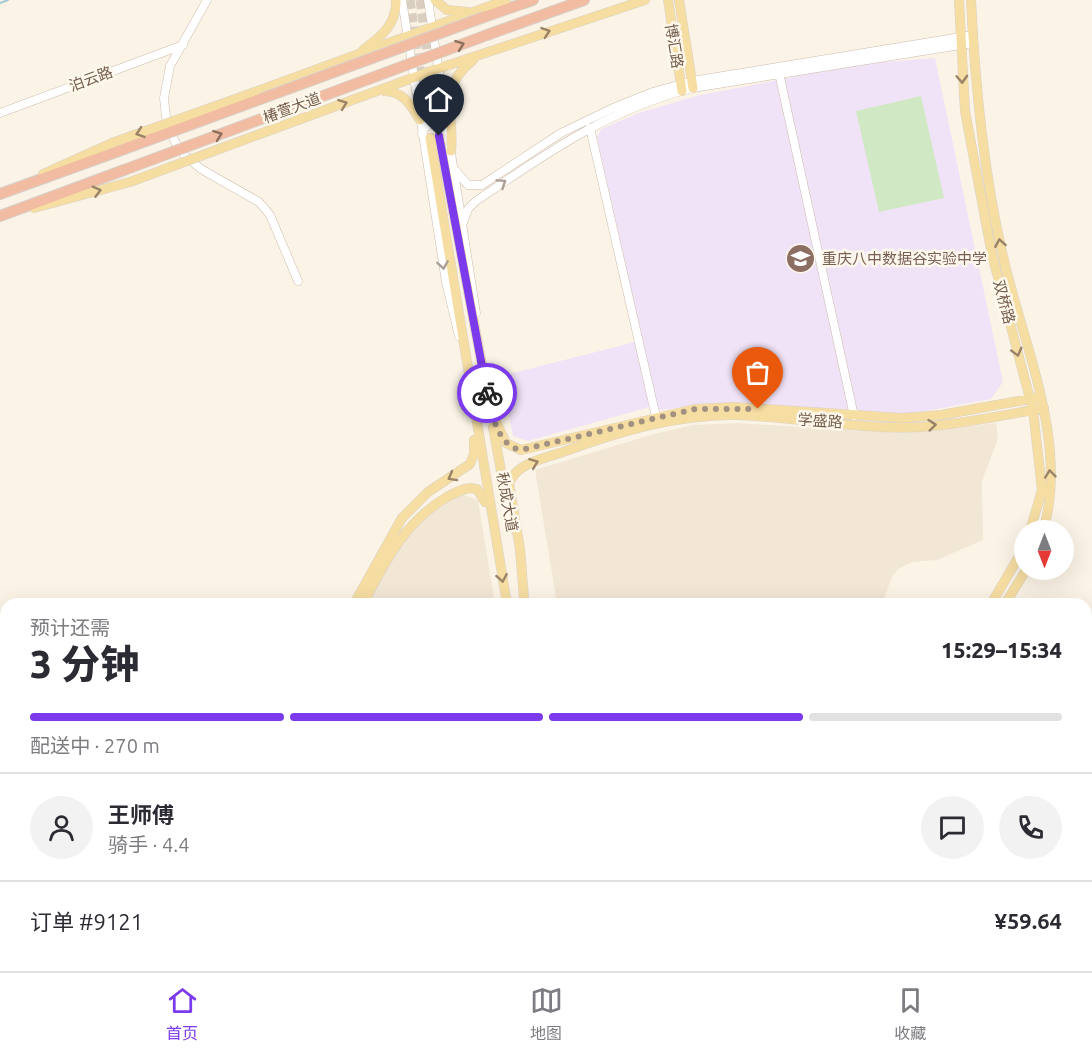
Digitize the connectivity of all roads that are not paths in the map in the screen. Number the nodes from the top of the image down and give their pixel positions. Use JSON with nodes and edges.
{"nodes":[{"id":1,"x":207,"y":0,"type":"edge"},
{"id":2,"x":396,"y":0,"type":"edge"},
{"id":3,"x":402,"y":0,"type":"edge"},
{"id":4,"x":428,"y":0,"type":"edge"},
{"id":5,"x":435,"y":0,"type":"edge"},
{"id":6,"x":506,"y":0,"type":"edge"},
{"id":7,"x":533,"y":0,"type":"edge"},
{"id":8,"x":584,"y":0,"type":"edge"},
{"id":9,"x":645,"y":0,"type":"edge"},
{"id":10,"x":668,"y":0,"type":"edge"},
{"id":11,"x":679,"y":0,"type":"edge"},
{"id":12,"x":959,"y":0,"type":"edge"},
{"id":13,"x":971,"y":0,"type":"edge"},
{"id":14,"x":482,"y":13,"type":"junction"},
{"id":15,"x":431,"y":29,"type":"junction"},
{"id":16,"x":407,"y":38,"type":"junction"},
{"id":17,"x":973,"y":39,"type":"junction"},
{"id":18,"x":961,"y":41,"type":"junction"},
{"id":19,"x":183,"y":45,"type":"junction"},
{"id":20,"x":480,"y":55,"type":"junction"},
{"id":21,"x":354,"y":56,"type":"junction"},
{"id":22,"x":437,"y":69,"type":"junction"},
{"id":23,"x":779,"y":74,"type":"junction"},
{"id":24,"x":413,"y":78,"type":"junction"},
{"id":25,"x":692,"y":85,"type":"junction"},
{"id":26,"x":681,"y":88,"type":"junction"},
{"id":27,"x":379,"y":91,"type":"junction"},
{"id":28,"x":0,"y":113,"type":"edge"},
{"id":29,"x":420,"y":120,"type":"junction"},
{"id":30,"x":590,"y":128,"type":"junction"},
{"id":31,"x":435,"y":137,"type":"junction"},
{"id":32,"x":114,"y":148,"type":"junction"},
{"id":33,"x":451,"y":151,"type":"junction"},
{"id":34,"x":454,"y":169,"type":"junction"},
{"id":35,"x":0,"y":194,"type":"edge"},
{"id":36,"x":0,"y":216,"type":"edge"},
{"id":37,"x":463,"y":223,"type":"junction"},
{"id":38,"x":298,"y":281,"type":"dead end"},
{"id":39,"x":480,"y":356,"type":"junction"},
{"id":40,"x":1041,"y":397,"type":"junction"},
{"id":41,"x":1030,"y":399,"type":"junction"},
{"id":42,"x":473,"y":408,"type":"junction"},
{"id":43,"x":1044,"y":408,"type":"junction"},
{"id":44,"x":490,"y":409,"type":"junction"},
{"id":45,"x":1033,"y":410,"type":"junction"},
{"id":46,"x":854,"y":416,"type":"junction"},
{"id":47,"x":656,"y":417,"type":"junction"},
{"id":48,"x":491,"y":513,"type":"junction"},
{"id":49,"x":1033,"y":520,"type":"edge"},
{"id":50,"x":1045,"y":520,"type":"edge"},
{"id":51,"x":518,"y":549,"type":"junction"},
{"id":52,"x":1014,"y":567,"type":"edge"},
{"id":53,"x":1020,"y":580,"type":"edge"},
{"id":54,"x":357,"y":598,"type":"edge"},
{"id":55,"x":366,"y":598,"type":"edge"},
{"id":56,"x":506,"y":598,"type":"edge"},
{"id":57,"x":525,"y":598,"type":"edge"},
{"id":58,"x":995,"y":598,"type":"edge"},
{"id":59,"x":1009,"y":598,"type":"edge"}],
"edges":[{"from":1,"to":19,"type":"street"},
{"from":2,"to":21,"type":"main road"},
{"from":3,"to":16,"type":"street"},
{"from":4,"to":15,"type":"street"},
{"from":5,"to":14,"type":"main road"},
{"from":6,"to":14,"type":"main road"},
{"from":7,"to":14,"type":"highway","name":"椿萱大道"},
{"from":36,"to":8,"type":"highway","name":"椿萱大道","one_way":true,"bridge":true},
{"from":20,"to":9,"type":"main road","one_way":true},
{"from":10,"to":26,"type":"main road","name":"博汇路"},
{"from":11,"to":25,"type":"main road","name":"博汇路"},
{"from":12,"to":18,"type":"main road","name":"双桥路"},
{"from":13,"to":17,"type":"main road","name":"双桥路"},
{"from":14,"to":15,"type":"main road"},
{"from":14,"to":32,"type":"highway","name":"椿萱大道","bridge":true},
{"from":15,"to":16,"type":"main road"},
{"from":15,"to":22,"type":"street"},
{"from":16,"to":21,"type":"main road"},
{"from":16,"to":24,"type":"street"},
{"from":17,"to":18,"type":"street"},
{"from":40,"to":17,"type":"main road","name":"双桥路","one_way":true},
{"from":18,"to":23,"type":"street"},
{"from":18,"to":25,"type":"street"},
{"from":18,"to":41,"type":"main road","name":"双桥路","one_way":true},
{"from":19,"to":28,"type":"street","name":"泊云路"},
{"from":19,"to":38,"type":"street"},
{"from":20,"to":22,"type":"main road"},
{"from":20,"to":33,"type":"main road"},
{"from":21,"to":32,"type":"main road","one_way":true,"bridge":true},
{"from":22,"to":24,"type":"main road"},
{"from":22,"to":31,"type":"street"},
{"from":23,"to":25,"type":"street"},
{"from":23,"to":46,"type":"street"},
{"from":24,"to":27,"type":"main road"},
{"from":24,"to":29,"type":"street"},
{"from":25,"to":26,"type":"street"},
{"from":26,"to":30,"type":"street"},
{"from":26,"to":34,"type":"street"},
{"from":27,"to":29,"type":"main road"},
{"from":36,"to":27,"type":"main road","one_way":true,"bridge":true},
{"from":29,"to":31,"type":"street"},
{"from":37,"to":30,"type":"street","one_way":true},
{"from":30,"to":47,"type":"street"},
{"from":31,"to":33,"type":"street"},
{"from":31,"to":39,"type":"main road","name":"秋成大道"},
{"from":31,"to":42,"type":"main road","name":"秋成大道","one_way":true},
{"from":32,"to":35,"type":"highway","name":"椿萱大道"},
{"from":33,"to":34,"type":"street"},
{"from":34,"to":37,"type":"street"},
{"from":37,"to":39,"type":"street"},
{"from":39,"to":44,"type":"main road","name":"秋成大道"},
{"from":40,"to":41,"type":"main road","name":"学盛路"},
{"from":40,"to":43,"type":"main road","name":"双桥路"},
{"from":41,"to":45,"type":"main road","name":"双桥路"},
{"from":41,"to":46,"type":"main road","name":"学盛路"},
{"from":42,"to":48,"type":"main road","name":"秋成大道"},
{"from":42,"to":54,"type":"main road","one_way":true},
{"from":43,"to":45,"type":"main road","name":"学盛路"},
{"from":50,"to":43,"type":"main road","name":"双桥路","one_way":true},
{"from":44,"to":47,"type":"main road","name":"学盛路"},
{"from":44,"to":51,"type":"main road","name":"秋成大道"},
{"from":45,"to":49,"type":"main road","name":"双桥路"},
{"from":51,"to":45,"type":"main road","name":"学盛路","one_way":true},
{"from":46,"to":47,"type":"main road","name":"学盛路"},
{"from":48,"to":55,"type":"main road"},
{"from":48,"to":56,"type":"main road","name":"秋成大道","one_way":true},
{"from":51,"to":57,"type":"main road"},
{"from":52,"to":58,"type":"main road"},
{"from":53,"to":59,"type":"main road"}]}
